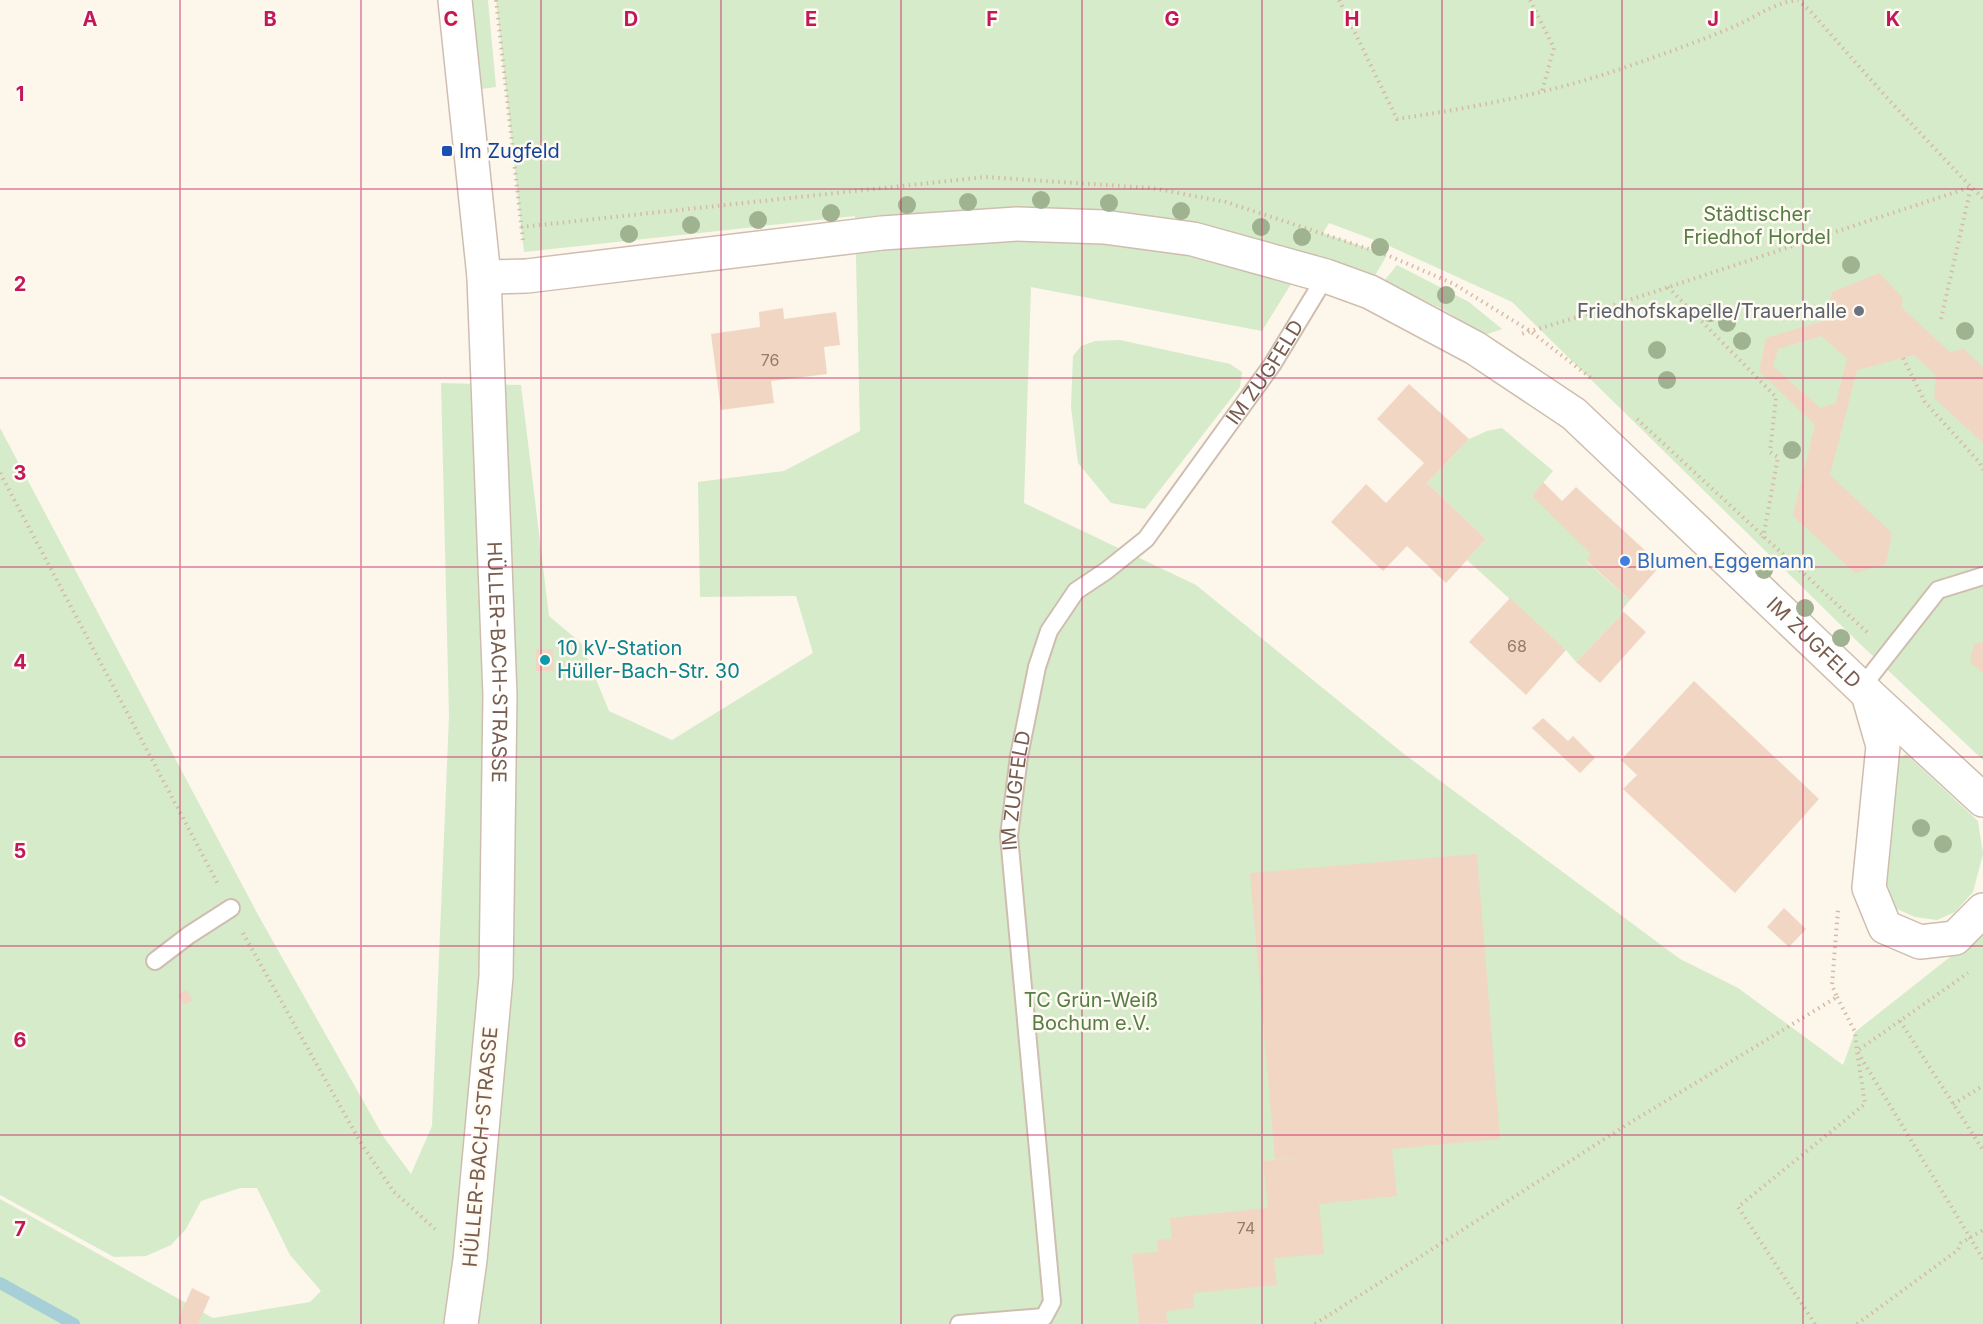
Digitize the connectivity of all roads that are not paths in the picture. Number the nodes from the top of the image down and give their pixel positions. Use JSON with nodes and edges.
{"nodes":[{"id":1,"x":456,"y":0,"type":"edge"},
{"id":2,"x":1326,"y":276,"type":"junction"},
{"id":3,"x":484,"y":277,"type":"junction"},
{"id":4,"x":1983,"y":576,"type":"edge"},
{"id":5,"x":1864,"y":691,"type":"junction"},
{"id":6,"x":1983,"y":800,"type":"edge"},
{"id":7,"x":231,"y":909,"type":"road end"},
{"id":8,"x":1983,"y":910,"type":"edge"},
{"id":9,"x":155,"y":961,"type":"dead end"},
{"id":10,"x":461,"y":1324,"type":"edge"},
{"id":11,"x":959,"y":1324,"type":"edge"}],
"edges":[{"from":1,"to":3,"type":"street","name":"HÜLLER-BACH-STRASSE"},
{"from":2,"to":3,"type":"street","name":"IM ZUGFELD"},
{"from":2,"to":5,"type":"street","name":"IM ZUGFELD"},
{"from":2,"to":11,"type":"lane","name":"IM ZUGFELD"},
{"from":3,"to":10,"type":"street","name":"HÜLLER-BACH-STRASSE"},
{"from":4,"to":5,"type":"lane"},
{"from":5,"to":6,"type":"street","name":"IM ZUGFELD"},
{"from":5,"to":8,"type":"street","name":"IM ZUGFELD"},
{"from":7,"to":9,"type":"lane"}]}
